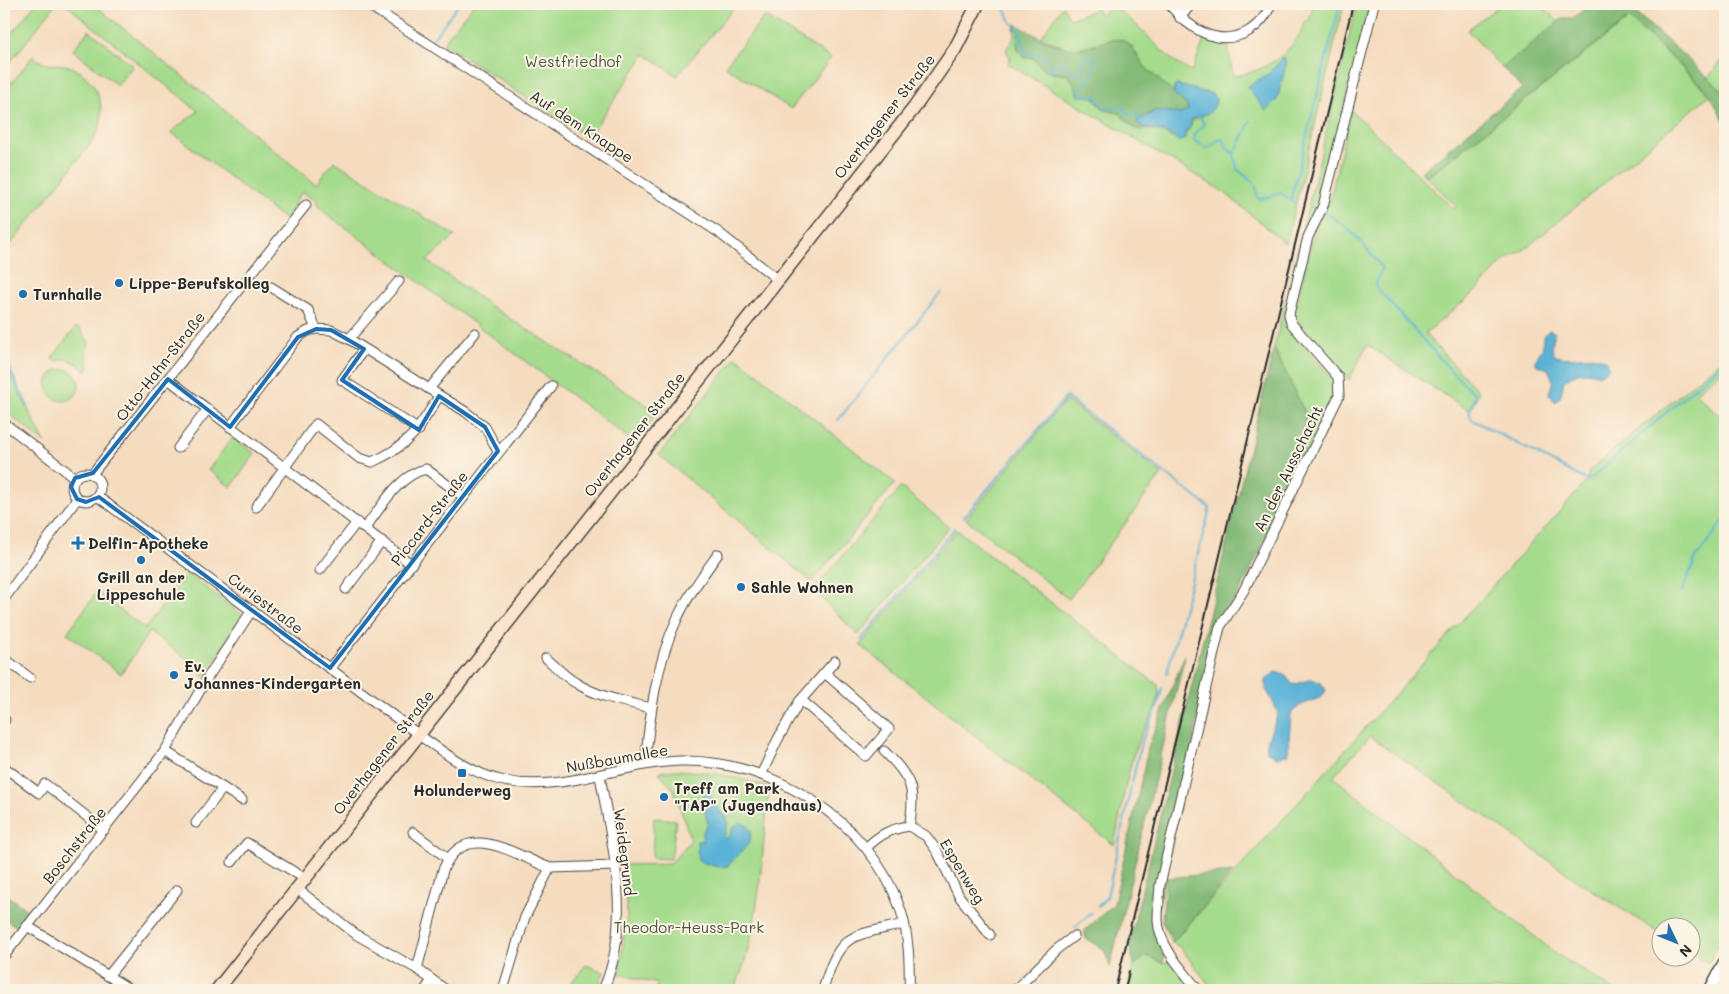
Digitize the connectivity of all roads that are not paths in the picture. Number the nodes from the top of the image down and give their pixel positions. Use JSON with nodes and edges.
{"nodes":[{"id":1,"x":367,"y":4,"type":"edge"},
{"id":2,"x":978,"y":4,"type":"edge"},
{"id":3,"x":1169,"y":4,"type":"edge"},
{"id":4,"x":1191,"y":4,"type":"edge"},
{"id":5,"x":1271,"y":4,"type":"edge"},
{"id":6,"x":1374,"y":4,"type":"edge"},
{"id":7,"x":1180,"y":18,"type":"junction"},
{"id":8,"x":306,"y":205,"type":"dead end"},
{"id":9,"x":777,"y":279,"type":"junction"},
{"id":10,"x":399,"y":281,"type":"dead end"},
{"id":11,"x":272,"y":287,"type":"dead end"},
{"id":12,"x":316,"y":329,"type":"junction"},
{"id":13,"x":475,"y":333,"type":"dead end"},
{"id":14,"x":349,"y":338,"type":"junction"},
{"id":15,"x":364,"y":348,"type":"junction"},
{"id":16,"x":168,"y":379,"type":"junction"},
{"id":17,"x":551,"y":386,"type":"dead end"},
{"id":18,"x":429,"y":390,"type":"junction"},
{"id":19,"x":439,"y":396,"type":"junction"},
{"id":20,"x":207,"y":410,"type":"junction"},
{"id":21,"x":4,"y":423,"type":"edge"},
{"id":22,"x":230,"y":427,"type":"junction"},
{"id":23,"x":419,"y":430,"type":"junction"},
{"id":24,"x":178,"y":448,"type":"dead end"},
{"id":25,"x":498,"y":451,"type":"junction"},
{"id":26,"x":285,"y":469,"type":"junction"},
{"id":27,"x":92,"y":474,"type":"junction"},
{"id":28,"x":75,"y":478,"type":"junction"},
{"id":29,"x":97,"y":496,"type":"junction"},
{"id":30,"x":464,"y":497,"type":"junction"},
{"id":31,"x":77,"y":499,"type":"junction"},
{"id":32,"x":256,"y":507,"type":"dead end"},
{"id":33,"x":357,"y":522,"type":"junction"},
{"id":34,"x":365,"y":528,"type":"junction"},
{"id":35,"x":382,"y":541,"type":"junction"},
{"id":36,"x":718,"y":554,"type":"dead end"},
{"id":37,"x":411,"y":564,"type":"junction"},
{"id":38,"x":320,"y":570,"type":"dead end"},
{"id":39,"x":346,"y":589,"type":"dead end"},
{"id":40,"x":4,"y":599,"type":"edge"},
{"id":41,"x":252,"y":610,"type":"junction"},
{"id":42,"x":4,"y":658,"type":"edge"},
{"id":43,"x":546,"y":658,"type":"dead end"},
{"id":44,"x":835,"y":661,"type":"dead end"},
{"id":45,"x":330,"y":668,"type":"junction"},
{"id":46,"x":825,"y":673,"type":"junction"},
{"id":47,"x":30,"y":678,"type":"dead end"},
{"id":48,"x":801,"y":700,"type":"junction"},
{"id":49,"x":651,"y":708,"type":"junction"},
{"id":50,"x":418,"y":734,"type":"junction"},
{"id":51,"x":165,"y":751,"type":"junction"},
{"id":52,"x":884,"y":752,"type":"dead end"},
{"id":53,"x":645,"y":764,"type":"junction"},
{"id":54,"x":4,"y":766,"type":"edge"},
{"id":55,"x":761,"y":775,"type":"junction"},
{"id":56,"x":600,"y":776,"type":"junction"},
{"id":57,"x":222,"y":788,"type":"junction"},
{"id":58,"x":242,"y":800,"type":"dead end"},
{"id":59,"x":196,"y":823,"type":"dead end"},
{"id":60,"x":909,"y":826,"type":"junction"},
{"id":61,"x":104,"y":830,"type":"junction"},
{"id":62,"x":413,"y":832,"type":"dead end"},
{"id":63,"x":866,"y":848,"type":"junction"},
{"id":64,"x":447,"y":858,"type":"junction"},
{"id":65,"x":232,"y":862,"type":"dead end"},
{"id":66,"x":616,"y":866,"type":"junction"},
{"id":67,"x":550,"y":868,"type":"junction"},
{"id":68,"x":300,"y":883,"type":"junction"},
{"id":69,"x":177,"y":890,"type":"dead end"},
{"id":70,"x":904,"y":924,"type":"junction"},
{"id":71,"x":27,"y":926,"type":"junction"},
{"id":72,"x":990,"y":935,"type":"dead end"},
{"id":73,"x":1074,"y":936,"type":"dead end"},
{"id":74,"x":4,"y":956,"type":"edge"},
{"id":75,"x":1725,"y":962,"type":"edge"},
{"id":76,"x":417,"y":969,"type":"junction"},
{"id":77,"x":108,"y":976,"type":"junction"},
{"id":78,"x":432,"y":980,"type":"junction"},
{"id":79,"x":131,"y":990,"type":"edge"},
{"id":80,"x":217,"y":990,"type":"edge"},
{"id":81,"x":425,"y":990,"type":"edge"},
{"id":82,"x":446,"y":990,"type":"edge"},
{"id":83,"x":503,"y":990,"type":"edge"},
{"id":84,"x":603,"y":990,"type":"edge"},
{"id":85,"x":823,"y":990,"type":"edge"},
{"id":86,"x":909,"y":990,"type":"edge"},
{"id":87,"x":1015,"y":990,"type":"edge"},
{"id":88,"x":1198,"y":990,"type":"edge"},
{"id":89,"x":1710,"y":990,"type":"edge"}],
"edges":[{"from":1,"to":9,"type":"street","name":"Auf dem Knappe"},
{"from":2,"to":9,"type":"main road","name":"Overhagener Straße"},
{"from":3,"to":7,"type":"street"},
{"from":4,"to":7,"type":"street"},
{"from":5,"to":7,"type":"street"},
{"from":6,"to":88,"type":"street","name":"An der Ausschacht"},
{"from":8,"to":16,"type":"street","name":"Otto-Hahn-Straße"},
{"from":9,"to":50,"type":"main road","name":"Overhagener Straße"},
{"from":10,"to":14,"type":"street"},
{"from":11,"to":12,"type":"street"},
{"from":12,"to":14,"type":"street"},
{"from":12,"to":22,"type":"street"},
{"from":13,"to":18,"type":"street"},
{"from":14,"to":15,"type":"street"},
{"from":15,"to":18,"type":"street"},
{"from":15,"to":23,"type":"street"},
{"from":16,"to":20,"type":"street"},
{"from":16,"to":27,"type":"street","name":"Otto-Hahn-Straße"},
{"from":17,"to":25,"type":"street","name":"Piccard-Straße"},
{"from":18,"to":19,"type":"street"},
{"from":19,"to":23,"type":"street"},
{"from":19,"to":25,"type":"street"},
{"from":20,"to":22,"type":"street"},
{"from":20,"to":24,"type":"street"},
{"from":21,"to":28,"type":"street"},
{"from":22,"to":26,"type":"street"},
{"from":23,"to":26,"type":"street"},
{"from":25,"to":30,"type":"street","name":"Piccard-Straße"},
{"from":26,"to":32,"type":"street"},
{"from":26,"to":33,"type":"street"},
{"from":27,"to":28,"type":"street"},
{"from":27,"to":29,"type":"street"},
{"from":28,"to":31,"type":"street"},
{"from":29,"to":31,"type":"street"},
{"from":29,"to":41,"type":"street","name":"Curiestraße"},
{"from":30,"to":34,"type":"street"},
{"from":30,"to":37,"type":"street","name":"Piccard-Straße"},
{"from":31,"to":40,"type":"street"},
{"from":33,"to":34,"type":"street"},
{"from":33,"to":38,"type":"street"},
{"from":34,"to":35,"type":"street"},
{"from":35,"to":37,"type":"street"},
{"from":35,"to":39,"type":"street"},
{"from":36,"to":49,"type":"street"},
{"from":37,"to":45,"type":"street","name":"Piccard-Straße"},
{"from":41,"to":45,"type":"street","name":"Curiestraße"},
{"from":41,"to":51,"type":"street","name":"Boschstraße"},
{"from":42,"to":47,"type":"street"},
{"from":43,"to":49,"type":"street"},
{"from":44,"to":46,"type":"street"},
{"from":45,"to":50,"type":"street","name":"Curiestraße"},
{"from":46,"to":48,"type":"street"},
{"from":46,"to":48,"type":"street"},
{"from":48,"to":55,"type":"street"},
{"from":49,"to":53,"type":"street"},
{"from":50,"to":56,"type":"street","name":"Nußbaumallee"},
{"from":50,"to":68,"type":"main road","name":"Overhagener Straße"},
{"from":51,"to":57,"type":"street"},
{"from":51,"to":61,"type":"street","name":"Boschstraße"},
{"from":52,"to":60,"type":"street"},
{"from":53,"to":55,"type":"street","name":"Nußbaumallee"},
{"from":53,"to":56,"type":"street","name":"Nußbaumallee"},
{"from":54,"to":61,"type":"street"},
{"from":55,"to":63,"type":"street","name":"Nußbaumallee"},
{"from":56,"to":66,"type":"street","name":"Weidegrund"},
{"from":57,"to":58,"type":"street"},
{"from":57,"to":59,"type":"street"},
{"from":60,"to":63,"type":"street"},
{"from":60,"to":72,"type":"street","name":"Espenweg"},
{"from":61,"to":71,"type":"street","name":"Boschstraße"},
{"from":62,"to":64,"type":"street"},
{"from":63,"to":70,"type":"street","name":"Nußbaumallee"},
{"from":64,"to":67,"type":"street"},
{"from":64,"to":76,"type":"street"},
{"from":65,"to":68,"type":"street"},
{"from":66,"to":67,"type":"street"},
{"from":66,"to":84,"type":"street","name":"Weidegrund"},
{"from":67,"to":83,"type":"street"},
{"from":68,"to":76,"type":"street"},
{"from":68,"to":80,"type":"main road","name":"Overhagener Straße"},
{"from":69,"to":77,"type":"street"},
{"from":70,"to":85,"type":"street"},
{"from":70,"to":86,"type":"street","name":"Nußbaumallee"},
{"from":71,"to":74,"type":"street","name":"Boschstraße"},
{"from":71,"to":77,"type":"street"},
{"from":73,"to":87,"type":"street"},
{"from":75,"to":89,"type":"street"},
{"from":76,"to":78,"type":"street"},
{"from":77,"to":79,"type":"street"},
{"from":78,"to":81,"type":"street"},
{"from":78,"to":82,"type":"street"}]}
